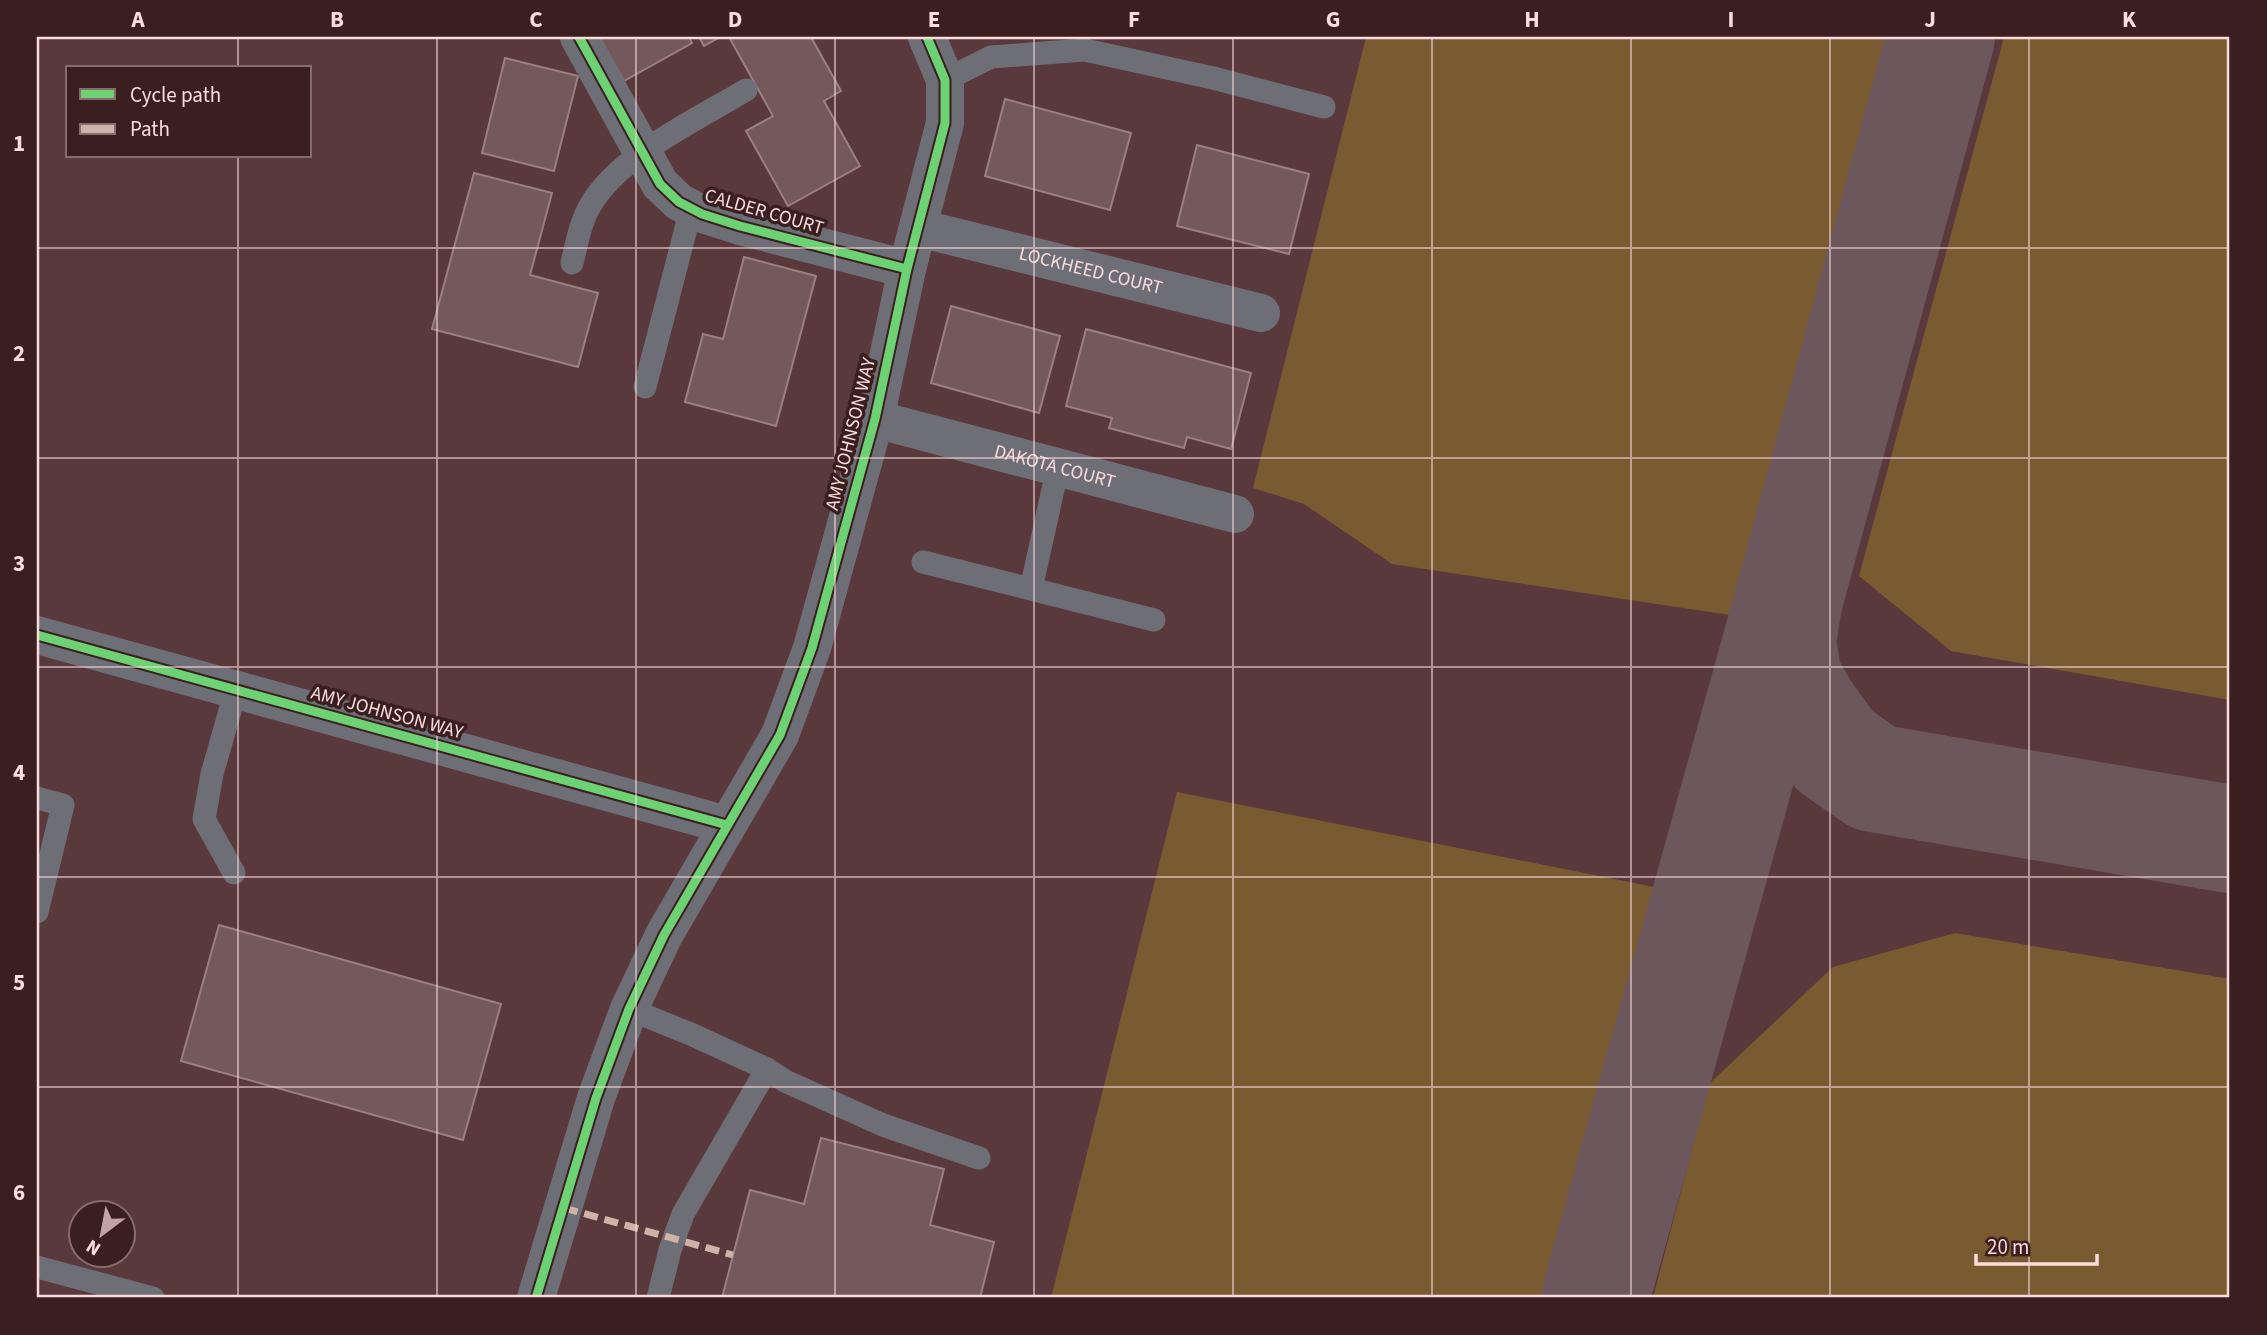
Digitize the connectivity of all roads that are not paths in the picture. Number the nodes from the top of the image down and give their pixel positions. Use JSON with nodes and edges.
{"nodes":[{"id":1,"x":579,"y":37,"type":"edge"},
{"id":2,"x":927,"y":37,"type":"edge"},
{"id":3,"x":945,"y":80,"type":"junction"},
{"id":4,"x":746,"y":90,"type":"dead end"},
{"id":5,"x":1324,"y":107,"type":"dead end"},
{"id":6,"x":642,"y":152,"type":"junction"},
{"id":7,"x":691,"y":209,"type":"junction"},
{"id":8,"x":919,"y":228,"type":"junction"},
{"id":9,"x":572,"y":263,"type":"dead end"},
{"id":10,"x":907,"y":269,"type":"junction"},
{"id":11,"x":1261,"y":313,"type":"dead end"},
{"id":12,"x":645,"y":387,"type":"dead end"},
{"id":13,"x":875,"y":419,"type":"junction"},
{"id":14,"x":1058,"y":467,"type":"junction"},
{"id":15,"x":1235,"y":514,"type":"dead end"},
{"id":16,"x":922,"y":562,"type":"dead end"},
{"id":17,"x":1031,"y":589,"type":"junction"},
{"id":18,"x":1154,"y":620,"type":"dead end"},
{"id":19,"x":37,"y":635,"type":"edge"},
{"id":20,"x":236,"y":690,"type":"junction"},
{"id":21,"x":37,"y":798,"type":"edge"},
{"id":22,"x":727,"y":825,"type":"junction"},
{"id":23,"x":234,"y":873,"type":"dead end"},
{"id":24,"x":37,"y":912,"type":"edge"},
{"id":25,"x":629,"y":1009,"type":"junction"},
{"id":26,"x":767,"y":1069,"type":"junction"},
{"id":27,"x":979,"y":1158,"type":"dead end"},
{"id":28,"x":37,"y":1267,"type":"edge"},
{"id":29,"x":153,"y":1298,"type":"edge"},
{"id":30,"x":536,"y":1298,"type":"edge"},
{"id":31,"x":658,"y":1298,"type":"edge"}],
"edges":[{"from":1,"to":6,"type":"street","name":"CALDER COURT"},
{"from":2,"to":3,"type":"street","name":"AMY JOHNSON WAY"},
{"from":3,"to":5,"type":"lane"},
{"from":3,"to":8,"type":"street","name":"AMY JOHNSON WAY"},
{"from":4,"to":6,"type":"lane"},
{"from":6,"to":7,"type":"street","name":"CALDER COURT"},
{"from":6,"to":9,"type":"lane"},
{"from":7,"to":10,"type":"street","name":"CALDER COURT"},
{"from":7,"to":12,"type":"lane"},
{"from":8,"to":10,"type":"street","name":"AMY JOHNSON WAY"},
{"from":8,"to":11,"type":"street","name":"LOCKHEED COURT"},
{"from":10,"to":13,"type":"street","name":"AMY JOHNSON WAY"},
{"from":13,"to":14,"type":"street","name":"DAKOTA COURT"},
{"from":13,"to":22,"type":"street","name":"AMY JOHNSON WAY"},
{"from":14,"to":15,"type":"street","name":"DAKOTA COURT"},
{"from":14,"to":17,"type":"lane"},
{"from":16,"to":17,"type":"lane"},
{"from":17,"to":18,"type":"lane"},
{"from":19,"to":20,"type":"street","name":"AMY JOHNSON WAY"},
{"from":20,"to":22,"type":"street","name":"AMY JOHNSON WAY"},
{"from":20,"to":23,"type":"lane"},
{"from":21,"to":24,"type":"lane"},
{"from":22,"to":25,"type":"street","name":"AMY JOHNSON WAY"},
{"from":25,"to":26,"type":"lane"},
{"from":25,"to":30,"type":"street","name":"AMY JOHNSON WAY"},
{"from":26,"to":27,"type":"lane"},
{"from":26,"to":31,"type":"lane"},
{"from":28,"to":29,"type":"lane"}]}
